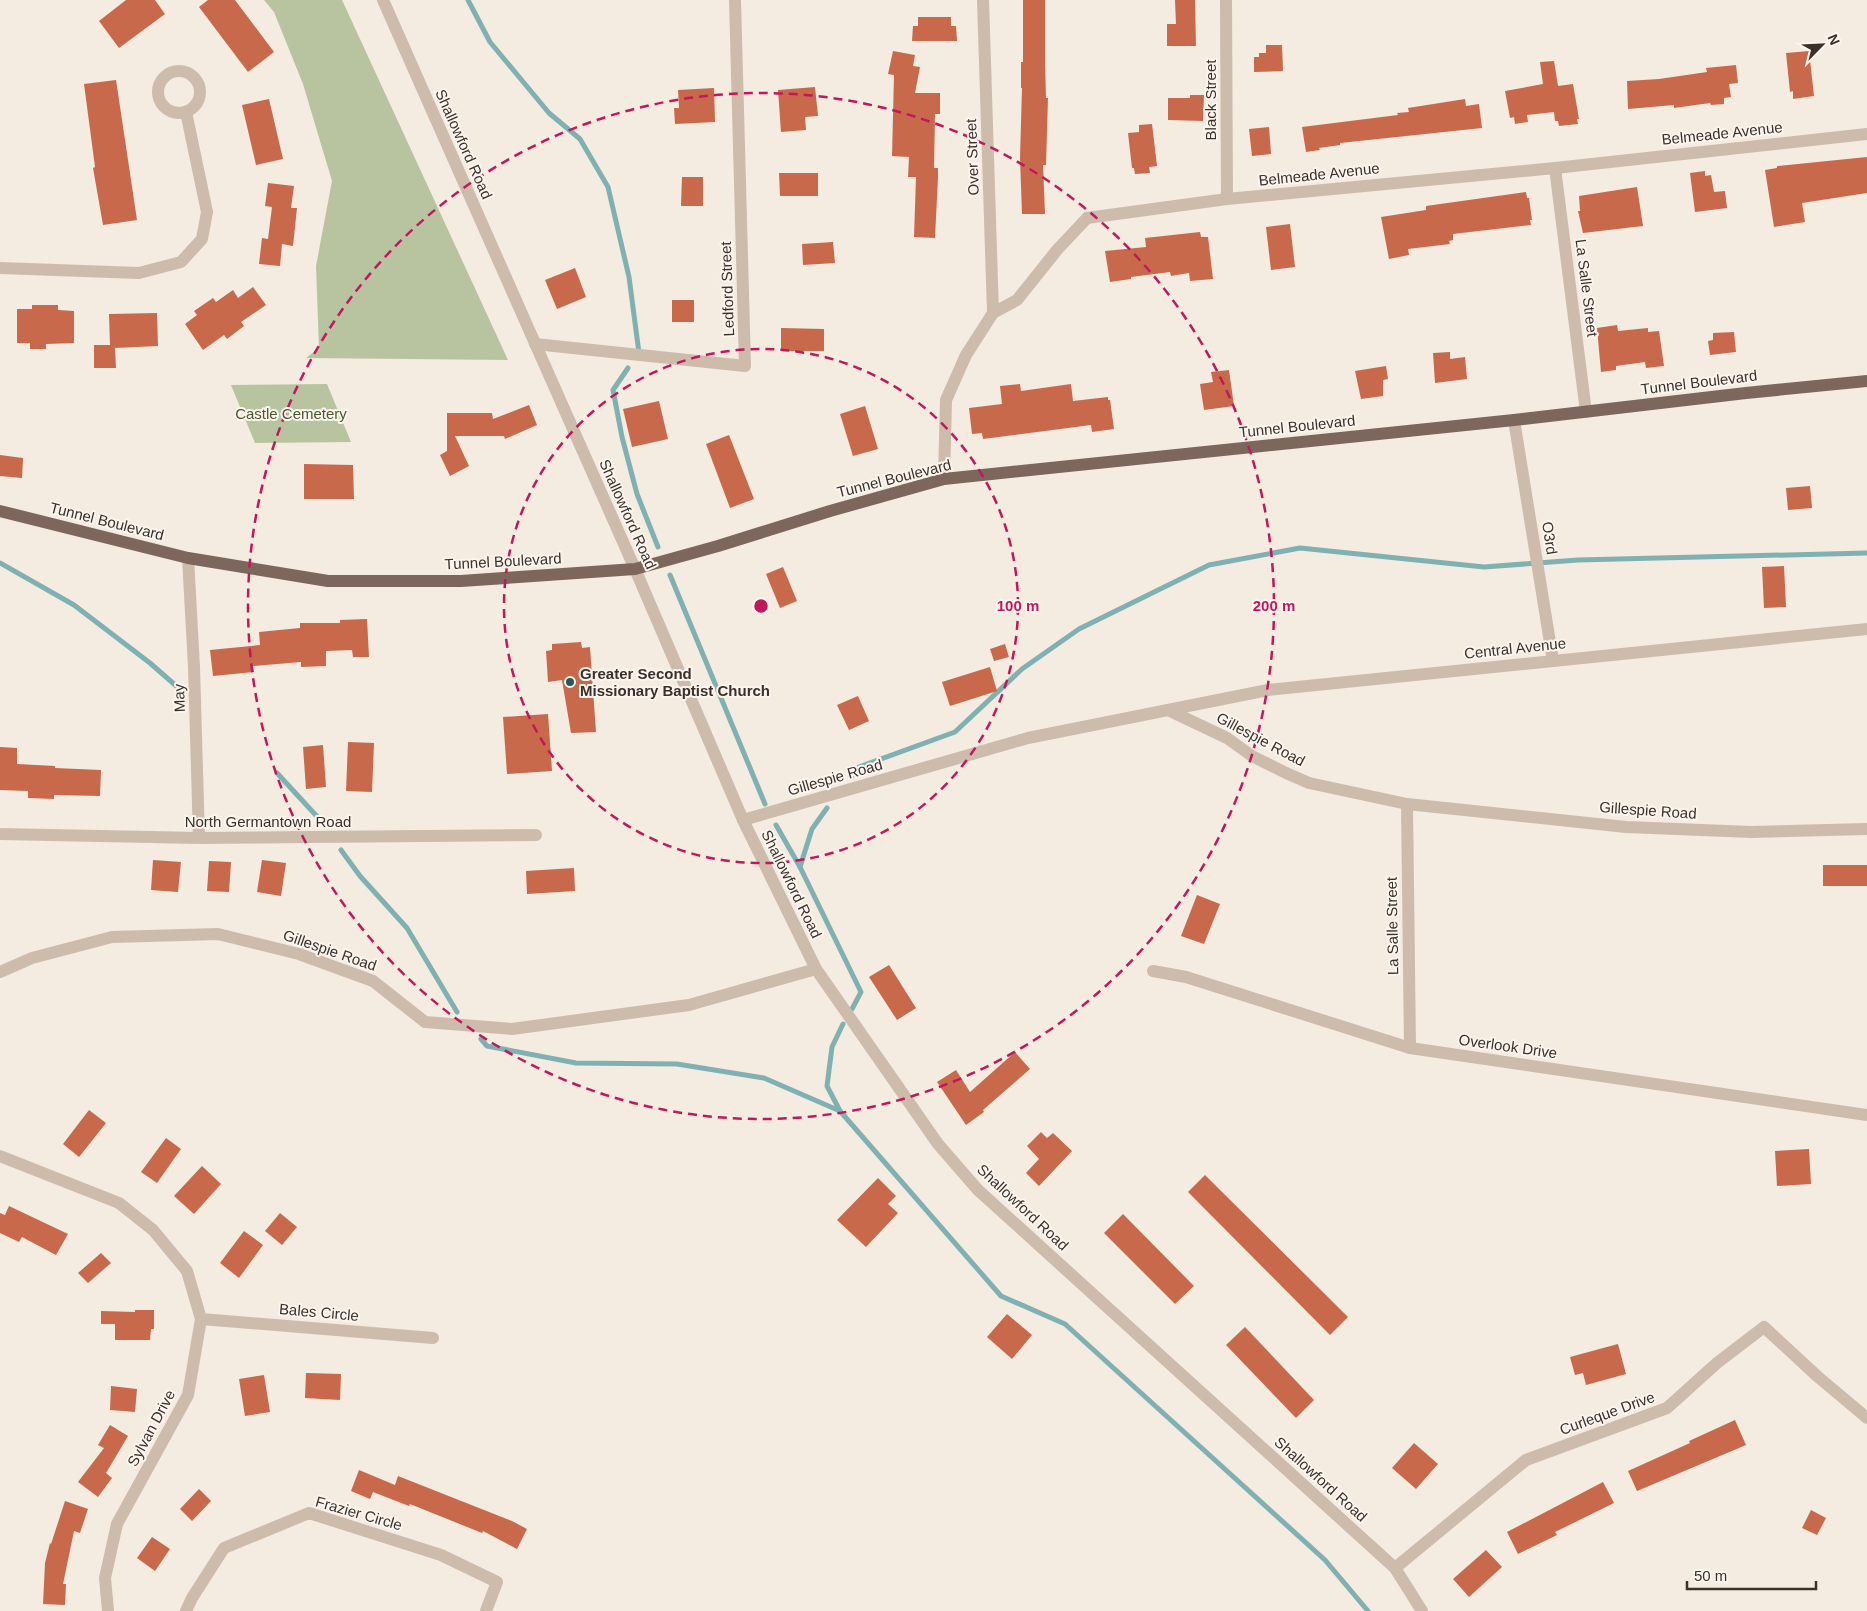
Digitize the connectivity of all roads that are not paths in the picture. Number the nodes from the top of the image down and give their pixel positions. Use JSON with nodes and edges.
{"nodes":[{"id":1,"x":383,"y":0,"type":"edge"},
{"id":2,"x":735,"y":0,"type":"edge"},
{"id":3,"x":983,"y":0,"type":"edge"},
{"id":4,"x":1226,"y":0,"type":"edge"},
{"id":5,"x":186,"y":112,"type":"dead end"},
{"id":6,"x":1867,"y":134,"type":"edge"},
{"id":7,"x":1555,"y":168,"type":"junction"},
{"id":8,"x":1227,"y":199,"type":"junction"},
{"id":9,"x":0,"y":268,"type":"edge"},
{"id":10,"x":993,"y":314,"type":"junction"},
{"id":11,"x":535,"y":344,"type":"junction"},
{"id":12,"x":1867,"y":381,"type":"edge"},
{"id":13,"x":1586,"y":412,"type":"junction"},
{"id":14,"x":1514,"y":420,"type":"junction"},
{"id":15,"x":944,"y":479,"type":"junction"},
{"id":16,"x":0,"y":511,"type":"edge"},
{"id":17,"x":188,"y":558,"type":"junction"},
{"id":18,"x":635,"y":569,"type":"junction"},
{"id":19,"x":1867,"y":629,"type":"edge"},
{"id":20,"x":1554,"y":661,"type":"junction"},
{"id":21,"x":1168,"y":710,"type":"junction"},
{"id":22,"x":1407,"y":804,"type":"junction"},
{"id":23,"x":744,"y":820,"type":"junction"},
{"id":24,"x":1867,"y":829,"type":"edge"},
{"id":25,"x":0,"y":834,"type":"edge"},
{"id":26,"x":536,"y":835,"type":"dead end"},
{"id":27,"x":199,"y":838,"type":"junction"},
{"id":28,"x":816,"y":969,"type":"junction"},
{"id":29,"x":1153,"y":971,"type":"dead end"},
{"id":30,"x":0,"y":972,"type":"edge"},
{"id":31,"x":1410,"y":1048,"type":"junction"},
{"id":32,"x":1867,"y":1114,"type":"edge"},
{"id":33,"x":0,"y":1156,"type":"edge"},
{"id":34,"x":202,"y":1319,"type":"junction"},
{"id":35,"x":433,"y":1338,"type":"dead end"},
{"id":36,"x":1867,"y":1418,"type":"edge"},
{"id":37,"x":1395,"y":1568,"type":"junction"},
{"id":38,"x":108,"y":1611,"type":"edge"},
{"id":39,"x":186,"y":1611,"type":"edge"},
{"id":40,"x":486,"y":1611,"type":"edge"},
{"id":41,"x":1422,"y":1611,"type":"edge"}],
"edges":[{"from":1,"to":11,"type":"street","name":"Shallowford Road"},
{"from":2,"to":11,"type":"street","name":"Ledford Street"},
{"from":3,"to":10,"type":"street","name":"Over Street"},
{"from":4,"to":8,"type":"street","name":"Black Street"},
{"from":5,"to":9,"type":"street"},
{"from":6,"to":7,"type":"street","name":"Belmeade Avenue"},
{"from":7,"to":8,"type":"street","name":"Belmeade Avenue"},
{"from":7,"to":13,"type":"street","name":"La Salle Street"},
{"from":8,"to":10,"type":"street","name":"Belmeade Avenue"},
{"from":10,"to":15,"type":"street","name":"Belmeade Avenue"},
{"from":11,"to":18,"type":"street","name":"Shallowford Road"},
{"from":12,"to":13,"type":"main road","name":"Tunnel Boulevard"},
{"from":13,"to":14,"type":"main road","name":"Tunnel Boulevard"},
{"from":14,"to":15,"type":"main road","name":"Tunnel Boulevard"},
{"from":14,"to":20,"type":"street","name":"O3rd"},
{"from":15,"to":18,"type":"main road","name":"Tunnel Boulevard"},
{"from":16,"to":17,"type":"main road","name":"Tunnel Boulevard"},
{"from":17,"to":18,"type":"main road","name":"Tunnel Boulevard"},
{"from":17,"to":27,"type":"street","name":"May"},
{"from":18,"to":23,"type":"street","name":"Shallowford Road"},
{"from":19,"to":20,"type":"street","name":"Central Avenue"},
{"from":20,"to":21,"type":"street","name":"Central Avenue"},
{"from":21,"to":22,"type":"street","name":"Gillespie Road"},
{"from":21,"to":23,"type":"street","name":"Gillespie Road"},
{"from":22,"to":24,"type":"street","name":"Gillespie Road"},
{"from":22,"to":31,"type":"street","name":"La Salle Street"},
{"from":23,"to":28,"type":"street","name":"Shallowford Road"},
{"from":25,"to":27,"type":"street","name":"North Germantown Road"},
{"from":26,"to":27,"type":"street","name":"North Germantown Road"},
{"from":28,"to":30,"type":"street","name":"Gillespie Road"},
{"from":28,"to":37,"type":"street","name":"Shallowford Road"},
{"from":29,"to":31,"type":"street","name":"Overlook Drive"},
{"from":31,"to":32,"type":"street","name":"Overlook Drive"},
{"from":33,"to":34,"type":"street","name":"Sylvan Drive"},
{"from":34,"to":35,"type":"street","name":"Bales Circle"},
{"from":34,"to":38,"type":"street","name":"Sylvan Drive"},
{"from":36,"to":37,"type":"street","name":"Curleque Drive"},
{"from":37,"to":41,"type":"street","name":"Shallowford Road"},
{"from":39,"to":40,"type":"street","name":"Frazier Circle"}]}
